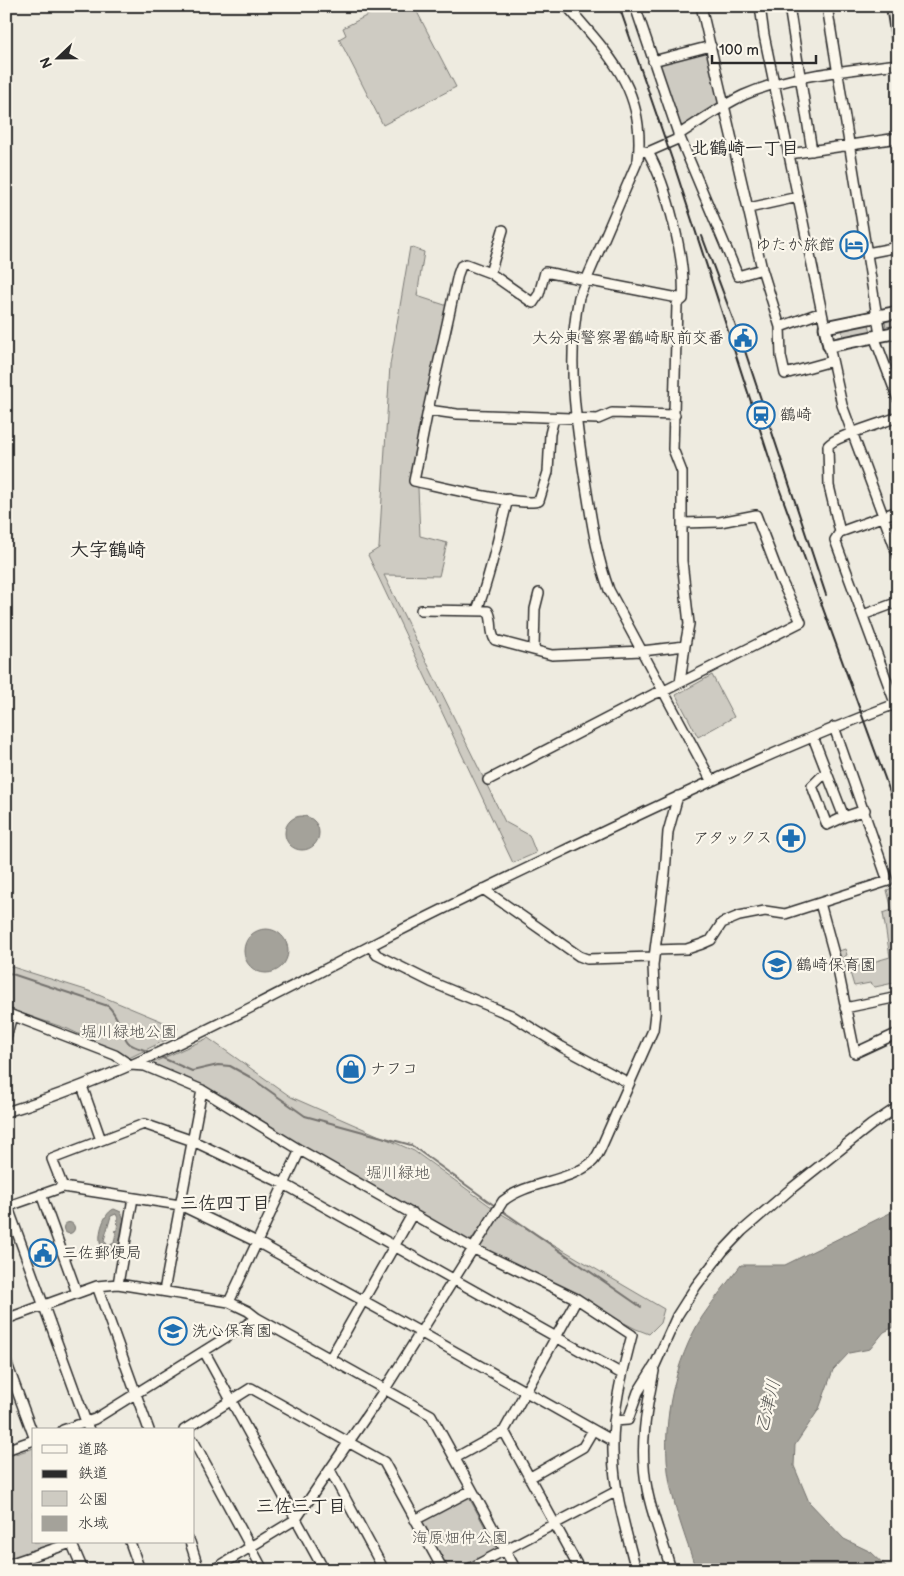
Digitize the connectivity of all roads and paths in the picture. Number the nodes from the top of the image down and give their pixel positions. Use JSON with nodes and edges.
{"nodes":[{"id":1,"x":567,"y":6,"type":"edge"},
{"id":2,"x":635,"y":6,"type":"edge"},
{"id":3,"x":701,"y":6,"type":"edge"},
{"id":4,"x":770,"y":6,"type":"edge"},
{"id":5,"x":789,"y":6,"type":"edge"},
{"id":6,"x":827,"y":6,"type":"edge"},
{"id":7,"x":893,"y":6,"type":"edge"},
{"id":8,"x":760,"y":7,"type":"edge"},
{"id":9,"x":898,"y":38,"type":"edge"},
{"id":10,"x":711,"y":46,"type":"junction"},
{"id":11,"x":653,"y":60,"type":"junction"},
{"id":12,"x":898,"y":64,"type":"edge"},
{"id":13,"x":838,"y":72,"type":"junction"},
{"id":14,"x":801,"y":77,"type":"junction"},
{"id":15,"x":774,"y":85,"type":"junction"},
{"id":16,"x":726,"y":105,"type":"junction"},
{"id":17,"x":679,"y":136,"type":"junction"},
{"id":18,"x":898,"y":138,"type":"edge"},
{"id":19,"x":850,"y":145,"type":"junction"},
{"id":20,"x":644,"y":151,"type":"junction"},
{"id":21,"x":812,"y":151,"type":"junction"},
{"id":22,"x":789,"y":154,"type":"junction"},
{"id":23,"x":798,"y":197,"type":"junction"},
{"id":24,"x":748,"y":208,"type":"junction"},
{"id":25,"x":503,"y":230,"type":"dead end"},
{"id":26,"x":898,"y":248,"type":"edge"},
{"id":27,"x":867,"y":252,"type":"junction"},
{"id":28,"x":762,"y":269,"type":"junction"},
{"id":29,"x":490,"y":273,"type":"junction"},
{"id":30,"x":586,"y":281,"type":"junction"},
{"id":31,"x":683,"y":299,"type":"junction"},
{"id":32,"x":822,"y":312,"type":"junction"},
{"id":33,"x":898,"y":312,"type":"edge"},
{"id":34,"x":878,"y":316,"type":"junction"},
{"id":35,"x":780,"y":327,"type":"junction"},
{"id":36,"x":825,"y":327,"type":"junction"},
{"id":37,"x":898,"y":332,"type":"edge"},
{"id":38,"x":877,"y":336,"type":"junction"},
{"id":39,"x":829,"y":346,"type":"junction"},
{"id":40,"x":832,"y":362,"type":"junction"},
{"id":41,"x":898,"y":399,"type":"edge"},
{"id":42,"x":428,"y":410,"type":"junction"},
{"id":43,"x":675,"y":415,"type":"junction"},
{"id":44,"x":574,"y":417,"type":"junction"},
{"id":45,"x":554,"y":418,"type":"junction"},
{"id":46,"x":898,"y":418,"type":"edge"},
{"id":47,"x":852,"y":434,"type":"junction"},
{"id":48,"x":508,"y":499,"type":"junction"},
{"id":49,"x":898,"y":511,"type":"edge"},
{"id":50,"x":883,"y":516,"type":"junction"},
{"id":51,"x":682,"y":523,"type":"junction"},
{"id":52,"x":840,"y":532,"type":"junction"},
{"id":53,"x":898,"y":556,"type":"edge"},
{"id":54,"x":539,"y":593,"type":"dead end"},
{"id":55,"x":898,"y":602,"type":"edge"},
{"id":56,"x":421,"y":610,"type":"dead end"},
{"id":57,"x":477,"y":610,"type":"junction"},
{"id":58,"x":862,"y":615,"type":"junction"},
{"id":59,"x":685,"y":646,"type":"junction"},
{"id":60,"x":534,"y":650,"type":"junction"},
{"id":61,"x":642,"y":651,"type":"junction"},
{"id":62,"x":680,"y":683,"type":"junction"},
{"id":63,"x":664,"y":692,"type":"junction"},
{"id":64,"x":897,"y":706,"type":"edge"},
{"id":65,"x":834,"y":727,"type":"junction"},
{"id":66,"x":813,"y":737,"type":"junction"},
{"id":67,"x":826,"y":772,"type":"junction"},
{"id":68,"x":488,"y":780,"type":"dead end"},
{"id":69,"x":711,"y":780,"type":"junction"},
{"id":70,"x":678,"y":796,"type":"junction"},
{"id":71,"x":865,"y":810,"type":"junction"},
{"id":72,"x":844,"y":818,"type":"junction"},
{"id":73,"x":483,"y":889,"type":"junction"},
{"id":74,"x":820,"y":903,"type":"junction"},
{"id":75,"x":370,"y":946,"type":"junction"},
{"id":76,"x":655,"y":954,"type":"junction"},
{"id":77,"x":898,"y":997,"type":"edge"},
{"id":78,"x":846,"y":1008,"type":"junction"},
{"id":79,"x":9,"y":1014,"type":"edge"},
{"id":80,"x":898,"y":1032,"type":"edge"},
{"id":81,"x":6,"y":1038,"type":"edge"},
{"id":82,"x":130,"y":1065,"type":"junction"},
{"id":83,"x":629,"y":1083,"type":"junction"},
{"id":84,"x":82,"y":1086,"type":"junction"},
{"id":85,"x":202,"y":1090,"type":"junction"},
{"id":86,"x":898,"y":1107,"type":"edge"},
{"id":87,"x":6,"y":1112,"type":"edge"},
{"id":88,"x":101,"y":1140,"type":"junction"},
{"id":89,"x":193,"y":1141,"type":"junction"},
{"id":90,"x":300,"y":1150,"type":"junction"},
{"id":91,"x":284,"y":1184,"type":"junction"},
{"id":92,"x":63,"y":1187,"type":"junction"},
{"id":93,"x":41,"y":1194,"type":"junction"},
{"id":94,"x":133,"y":1198,"type":"junction"},
{"id":95,"x":7,"y":1205,"type":"edge"},
{"id":96,"x":180,"y":1205,"type":"junction"},
{"id":97,"x":413,"y":1213,"type":"junction"},
{"id":98,"x":257,"y":1242,"type":"junction"},
{"id":99,"x":394,"y":1246,"type":"junction"},
{"id":100,"x":472,"y":1248,"type":"junction"},
{"id":101,"x":453,"y":1279,"type":"junction"},
{"id":102,"x":118,"y":1284,"type":"junction"},
{"id":103,"x":97,"y":1286,"type":"junction"},
{"id":104,"x":164,"y":1291,"type":"junction"},
{"id":105,"x":77,"y":1293,"type":"junction"},
{"id":106,"x":577,"y":1299,"type":"junction"},
{"id":107,"x":363,"y":1301,"type":"junction"},
{"id":108,"x":229,"y":1302,"type":"junction"},
{"id":109,"x":44,"y":1305,"type":"junction"},
{"id":110,"x":257,"y":1318,"type":"junction"},
{"id":111,"x":6,"y":1319,"type":"edge"},
{"id":112,"x":420,"y":1332,"type":"junction"},
{"id":113,"x":556,"y":1337,"type":"junction"},
{"id":114,"x":204,"y":1351,"type":"junction"},
{"id":115,"x":330,"y":1359,"type":"junction"},
{"id":116,"x":6,"y":1361,"type":"edge"},
{"id":117,"x":655,"y":1366,"type":"junction"},
{"id":118,"x":622,"y":1374,"type":"junction"},
{"id":119,"x":385,"y":1389,"type":"junction"},
{"id":120,"x":526,"y":1392,"type":"junction"},
{"id":121,"x":136,"y":1393,"type":"junction"},
{"id":122,"x":231,"y":1400,"type":"junction"},
{"id":123,"x":614,"y":1421,"type":"junction"},
{"id":124,"x":88,"y":1426,"type":"edge"},
{"id":125,"x":148,"y":1428,"type":"edge"},
{"id":126,"x":188,"y":1428,"type":"edge"},
{"id":127,"x":593,"y":1430,"type":"junction"},
{"id":128,"x":504,"y":1431,"type":"junction"},
{"id":129,"x":32,"y":1433,"type":"edge"},
{"id":130,"x":32,"y":1440,"type":"edge"},
{"id":131,"x":614,"y":1441,"type":"junction"},
{"id":132,"x":348,"y":1442,"type":"junction"},
{"id":133,"x":195,"y":1444,"type":"edge"},
{"id":134,"x":6,"y":1450,"type":"edge"},
{"id":135,"x":455,"y":1458,"type":"junction"},
{"id":136,"x":330,"y":1470,"type":"junction"},
{"id":137,"x":530,"y":1478,"type":"junction"},
{"id":138,"x":472,"y":1490,"type":"junction"},
{"id":139,"x":617,"y":1491,"type":"junction"},
{"id":140,"x":296,"y":1519,"type":"junction"},
{"id":141,"x":415,"y":1520,"type":"junction"},
{"id":142,"x":555,"y":1524,"type":"junction"},
{"id":143,"x":66,"y":1544,"type":"edge"},
{"id":144,"x":72,"y":1544,"type":"edge"},
{"id":145,"x":131,"y":1544,"type":"edge"},
{"id":146,"x":191,"y":1544,"type":"edge"},
{"id":147,"x":251,"y":1547,"type":"junction"},
{"id":148,"x":505,"y":1550,"type":"junction"},
{"id":149,"x":13,"y":1566,"type":"edge"},
{"id":150,"x":83,"y":1570,"type":"edge"},
{"id":151,"x":140,"y":1570,"type":"edge"},
{"id":152,"x":199,"y":1570,"type":"edge"},
{"id":153,"x":213,"y":1570,"type":"edge"},
{"id":154,"x":263,"y":1570,"type":"edge"},
{"id":155,"x":324,"y":1570,"type":"edge"},
{"id":156,"x":384,"y":1570,"type":"edge"},
{"id":157,"x":443,"y":1570,"type":"edge"},
{"id":158,"x":467,"y":1570,"type":"edge"},
{"id":159,"x":516,"y":1570,"type":"edge"},
{"id":160,"x":580,"y":1570,"type":"edge"},
{"id":161,"x":636,"y":1570,"type":"edge"},
{"id":162,"x":671,"y":1570,"type":"edge"}],
"edges":[{"from":1,"to":20,"type":"street"},
{"from":2,"to":11,"type":"street"},
{"from":3,"to":10,"type":"street"},
{"from":4,"to":8,"type":"street"},
{"from":5,"to":14,"type":"street"},
{"from":6,"to":13,"type":"street"},
{"from":7,"to":9,"type":"highway"},
{"from":8,"to":15,"type":"street"},
{"from":10,"to":11,"type":"street"},
{"from":10,"to":16,"type":"street"},
{"from":11,"to":17,"type":"street"},
{"from":12,"to":13,"type":"street"},
{"from":13,"to":14,"type":"street"},
{"from":13,"to":19,"type":"street"},
{"from":14,"to":15,"type":"street"},
{"from":14,"to":21,"type":"street"},
{"from":15,"to":16,"type":"street"},
{"from":15,"to":22,"type":"street"},
{"from":16,"to":17,"type":"street"},
{"from":16,"to":24,"type":"street"},
{"from":17,"to":20,"type":"street"},
{"from":17,"to":28,"type":"street"},
{"from":18,"to":19,"type":"street"},
{"from":19,"to":21,"type":"street"},
{"from":19,"to":27,"type":"street"},
{"from":20,"to":30,"type":"street"},
{"from":20,"to":31,"type":"street"},
{"from":21,"to":22,"type":"street"},
{"from":22,"to":23,"type":"street"},
{"from":23,"to":24,"type":"street"},
{"from":23,"to":32,"type":"street"},
{"from":24,"to":28,"type":"street"},
{"from":25,"to":29,"type":"street"},
{"from":26,"to":27,"type":"street"},
{"from":27,"to":34,"type":"street"},
{"from":28,"to":35,"type":"street"},
{"from":29,"to":30,"type":"street"},
{"from":29,"to":42,"type":"street"},
{"from":30,"to":31,"type":"street"},
{"from":30,"to":44,"type":"street"},
{"from":31,"to":43,"type":"street"},
{"from":32,"to":35,"type":"street"},
{"from":32,"to":36,"type":"street"},
{"from":33,"to":34,"type":"main road"},
{"from":34,"to":36,"type":"main road"},
{"from":34,"to":38,"type":"street"},
{"from":35,"to":40,"type":"street"},
{"from":36,"to":39,"type":"main road"},
{"from":37,"to":38,"type":"main road"},
{"from":38,"to":39,"type":"main road"},
{"from":38,"to":41,"type":"street"},
{"from":39,"to":40,"type":"street"},
{"from":40,"to":47,"type":"street"},
{"from":42,"to":45,"type":"street"},
{"from":42,"to":48,"type":"street"},
{"from":43,"to":44,"type":"street"},
{"from":43,"to":51,"type":"street"},
{"from":44,"to":45,"type":"street"},
{"from":44,"to":61,"type":"street"},
{"from":45,"to":48,"type":"street"},
{"from":46,"to":47,"type":"street"},
{"from":47,"to":50,"type":"street"},
{"from":47,"to":52,"type":"street"},
{"from":48,"to":57,"type":"street"},
{"from":49,"to":50,"type":"street"},
{"from":50,"to":52,"type":"street"},
{"from":50,"to":53,"type":"street"},
{"from":51,"to":59,"type":"street"},
{"from":51,"to":62,"type":"street"},
{"from":52,"to":58,"type":"street"},
{"from":54,"to":60,"type":"street"},
{"from":55,"to":58,"type":"street"},
{"from":56,"to":57,"type":"street"},
{"from":57,"to":60,"type":"street"},
{"from":58,"to":64,"type":"street"},
{"from":59,"to":61,"type":"street"},
{"from":59,"to":62,"type":"street"},
{"from":60,"to":61,"type":"street"},
{"from":61,"to":63,"type":"street"},
{"from":62,"to":63,"type":"street"},
{"from":63,"to":68,"type":"street"},
{"from":63,"to":69,"type":"street"},
{"from":64,"to":65,"type":"street"},
{"from":65,"to":66,"type":"street"},
{"from":65,"to":71,"type":"street"},
{"from":66,"to":67,"type":"street"},
{"from":66,"to":69,"type":"street"},
{"from":67,"to":72,"type":"street"},
{"from":67,"to":72,"type":"street"},
{"from":69,"to":70,"type":"street"},
{"from":70,"to":73,"type":"street"},
{"from":70,"to":76,"type":"street"},
{"from":71,"to":72,"type":"street"},
{"from":71,"to":74,"type":"street"},
{"from":73,"to":75,"type":"street"},
{"from":73,"to":76,"type":"street"},
{"from":74,"to":76,"type":"street"},
{"from":74,"to":78,"type":"street"},
{"from":75,"to":82,"type":"street"},
{"from":75,"to":83,"type":"street"},
{"from":76,"to":83,"type":"street"},
{"from":77,"to":78,"type":"street"},
{"from":78,"to":80,"type":"street"},
{"from":79,"to":81,"type":"street"},
{"from":79,"to":82,"type":"street"},
{"from":82,"to":84,"type":"street"},
{"from":82,"to":85,"type":"street"},
{"from":83,"to":100,"type":"street"},
{"from":84,"to":87,"type":"street"},
{"from":84,"to":88,"type":"street"},
{"from":85,"to":89,"type":"street"},
{"from":85,"to":90,"type":"street"},
{"from":86,"to":117,"type":"street"},
{"from":88,"to":89,"type":"street"},
{"from":88,"to":92,"type":"street"},
{"from":89,"to":91,"type":"street"},
{"from":89,"to":96,"type":"street"},
{"from":90,"to":91,"type":"street"},
{"from":90,"to":97,"type":"street"},
{"from":91,"to":98,"type":"street"},
{"from":91,"to":99,"type":"street"},
{"from":92,"to":93,"type":"street"},
{"from":92,"to":94,"type":"street"},
{"from":93,"to":95,"type":"street"},
{"from":93,"to":105,"type":"street"},
{"from":94,"to":96,"type":"street"},
{"from":94,"to":102,"type":"street"},
{"from":95,"to":109,"type":"street"},
{"from":96,"to":98,"type":"street"},
{"from":96,"to":104,"type":"street"},
{"from":97,"to":99,"type":"street"},
{"from":97,"to":100,"type":"street"},
{"from":98,"to":107,"type":"street"},
{"from":98,"to":108,"type":"street"},
{"from":99,"to":101,"type":"street"},
{"from":99,"to":107,"type":"street"},
{"from":100,"to":101,"type":"street"},
{"from":100,"to":106,"type":"street"},
{"from":101,"to":112,"type":"street"},
{"from":101,"to":113,"type":"street"},
{"from":102,"to":103,"type":"street"},
{"from":102,"to":104,"type":"street"},
{"from":103,"to":105,"type":"street"},
{"from":103,"to":121,"type":"street"},
{"from":104,"to":108,"type":"street"},
{"from":105,"to":109,"type":"street"},
{"from":106,"to":113,"type":"street"},
{"from":106,"to":118,"type":"street"},
{"from":107,"to":112,"type":"street"},
{"from":107,"to":115,"type":"street"},
{"from":108,"to":110,"type":"street"},
{"from":109,"to":111,"type":"street"},
{"from":109,"to":124,"type":"street"},
{"from":110,"to":114,"type":"street"},
{"from":110,"to":115,"type":"street"},
{"from":112,"to":119,"type":"street"},
{"from":112,"to":120,"type":"street"},
{"from":113,"to":118,"type":"street"},
{"from":113,"to":120,"type":"street"},
{"from":114,"to":121,"type":"street"},
{"from":114,"to":122,"type":"street"},
{"from":115,"to":119,"type":"street"},
{"from":116,"to":129,"type":"street"},
{"from":117,"to":123,"type":"street"},
{"from":117,"to":162,"type":"street"},
{"from":118,"to":123,"type":"street"},
{"from":119,"to":132,"type":"street"},
{"from":119,"to":135,"type":"street"},
{"from":120,"to":127,"type":"street"},
{"from":120,"to":128,"type":"street"},
{"from":121,"to":124,"type":"street"},
{"from":121,"to":125,"type":"street"},
{"from":122,"to":126,"type":"street"},
{"from":122,"to":132,"type":"street"},
{"from":122,"to":140,"type":"street"},
{"from":123,"to":131,"type":"street"},
{"from":127,"to":131,"type":"street"},
{"from":127,"to":137,"type":"street"},
{"from":128,"to":135,"type":"street"},
{"from":128,"to":137,"type":"street"},
{"from":130,"to":134,"type":"street"},
{"from":131,"to":139,"type":"street"},
{"from":132,"to":136,"type":"street"},
{"from":132,"to":141,"type":"street"},
{"from":133,"to":147,"type":"street"},
{"from":135,"to":138,"type":"street"},
{"from":136,"to":140,"type":"street"},
{"from":136,"to":156,"type":"street"},
{"from":137,"to":142,"type":"street"},
{"from":138,"to":141,"type":"street"},
{"from":138,"to":148,"type":"street"},
{"from":139,"to":142,"type":"street"},
{"from":139,"to":161,"type":"street"},
{"from":140,"to":147,"type":"street"},
{"from":140,"to":155,"type":"street"},
{"from":141,"to":157,"type":"street"},
{"from":142,"to":148,"type":"street"},
{"from":142,"to":160,"type":"street"},
{"from":143,"to":149,"type":"street"},
{"from":144,"to":150,"type":"street"},
{"from":145,"to":151,"type":"street"},
{"from":146,"to":152,"type":"street"},
{"from":147,"to":153,"type":"street"},
{"from":147,"to":154,"type":"street"},
{"from":148,"to":158,"type":"street"},
{"from":148,"to":159,"type":"street"}]}
